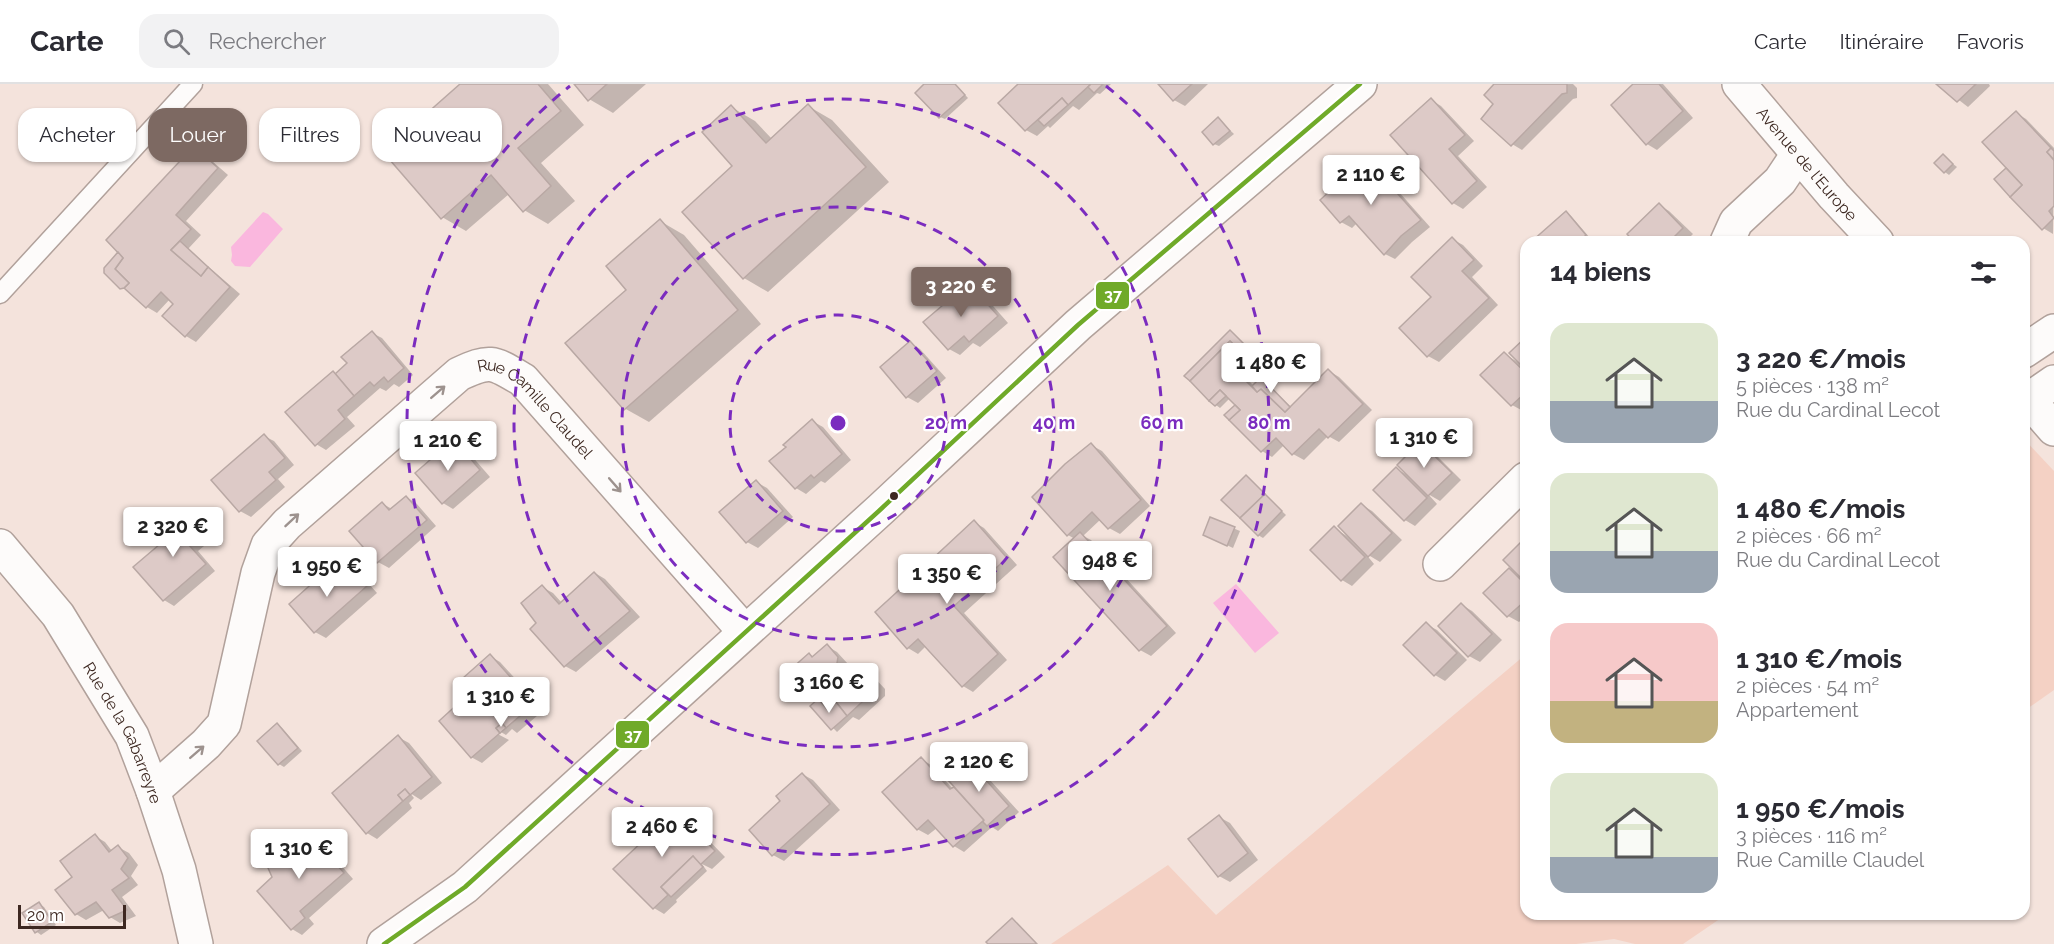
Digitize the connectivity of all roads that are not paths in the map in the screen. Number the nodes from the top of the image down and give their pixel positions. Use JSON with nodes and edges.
{"nodes":[{"id":1,"x":193,"y":84,"type":"edge"},
{"id":2,"x":1360,"y":84,"type":"edge"},
{"id":3,"x":1739,"y":84,"type":"edge"},
{"id":4,"x":1797,"y":154,"type":"junction"},
{"id":5,"x":1730,"y":236,"type":"edge"},
{"id":6,"x":1871,"y":236,"type":"edge"},
{"id":7,"x":0,"y":294,"type":"edge"},
{"id":8,"x":2054,"y":331,"type":"edge"},
{"id":9,"x":2030,"y":347,"type":"edge"},
{"id":10,"x":2035,"y":393,"type":"edge"},
{"id":11,"x":2054,"y":429,"type":"edge"},
{"id":12,"x":1520,"y":485,"type":"edge"},
{"id":13,"x":0,"y":546,"type":"edge"},
{"id":14,"x":1440,"y":564,"type":"dead end"},
{"id":15,"x":745,"y":632,"type":"junction"},
{"id":16,"x":153,"y":791,"type":"junction"},
{"id":17,"x":196,"y":944,"type":"edge"},
{"id":18,"x":384,"y":944,"type":"edge"}],
"edges":[{"from":1,"to":7,"type":"lane"},
{"from":2,"to":15,"type":"street"},
{"from":3,"to":4,"type":"street","name":"Avenue de l'Europe"},
{"from":4,"to":5,"type":"street"},
{"from":4,"to":6,"type":"street","name":"Avenue de l'Europe"},
{"from":8,"to":9,"type":"street"},
{"from":10,"to":11,"type":"street"},
{"from":12,"to":14,"type":"street"},
{"from":13,"to":16,"type":"street","name":"Rue de la Gabarreyre"},
{"from":16,"to":15,"type":"street","name":"Rue Camille Claudel","one_way":true},
{"from":15,"to":18,"type":"street"},
{"from":16,"to":17,"type":"street","name":"Rue de la Gabarreyre"}]}
